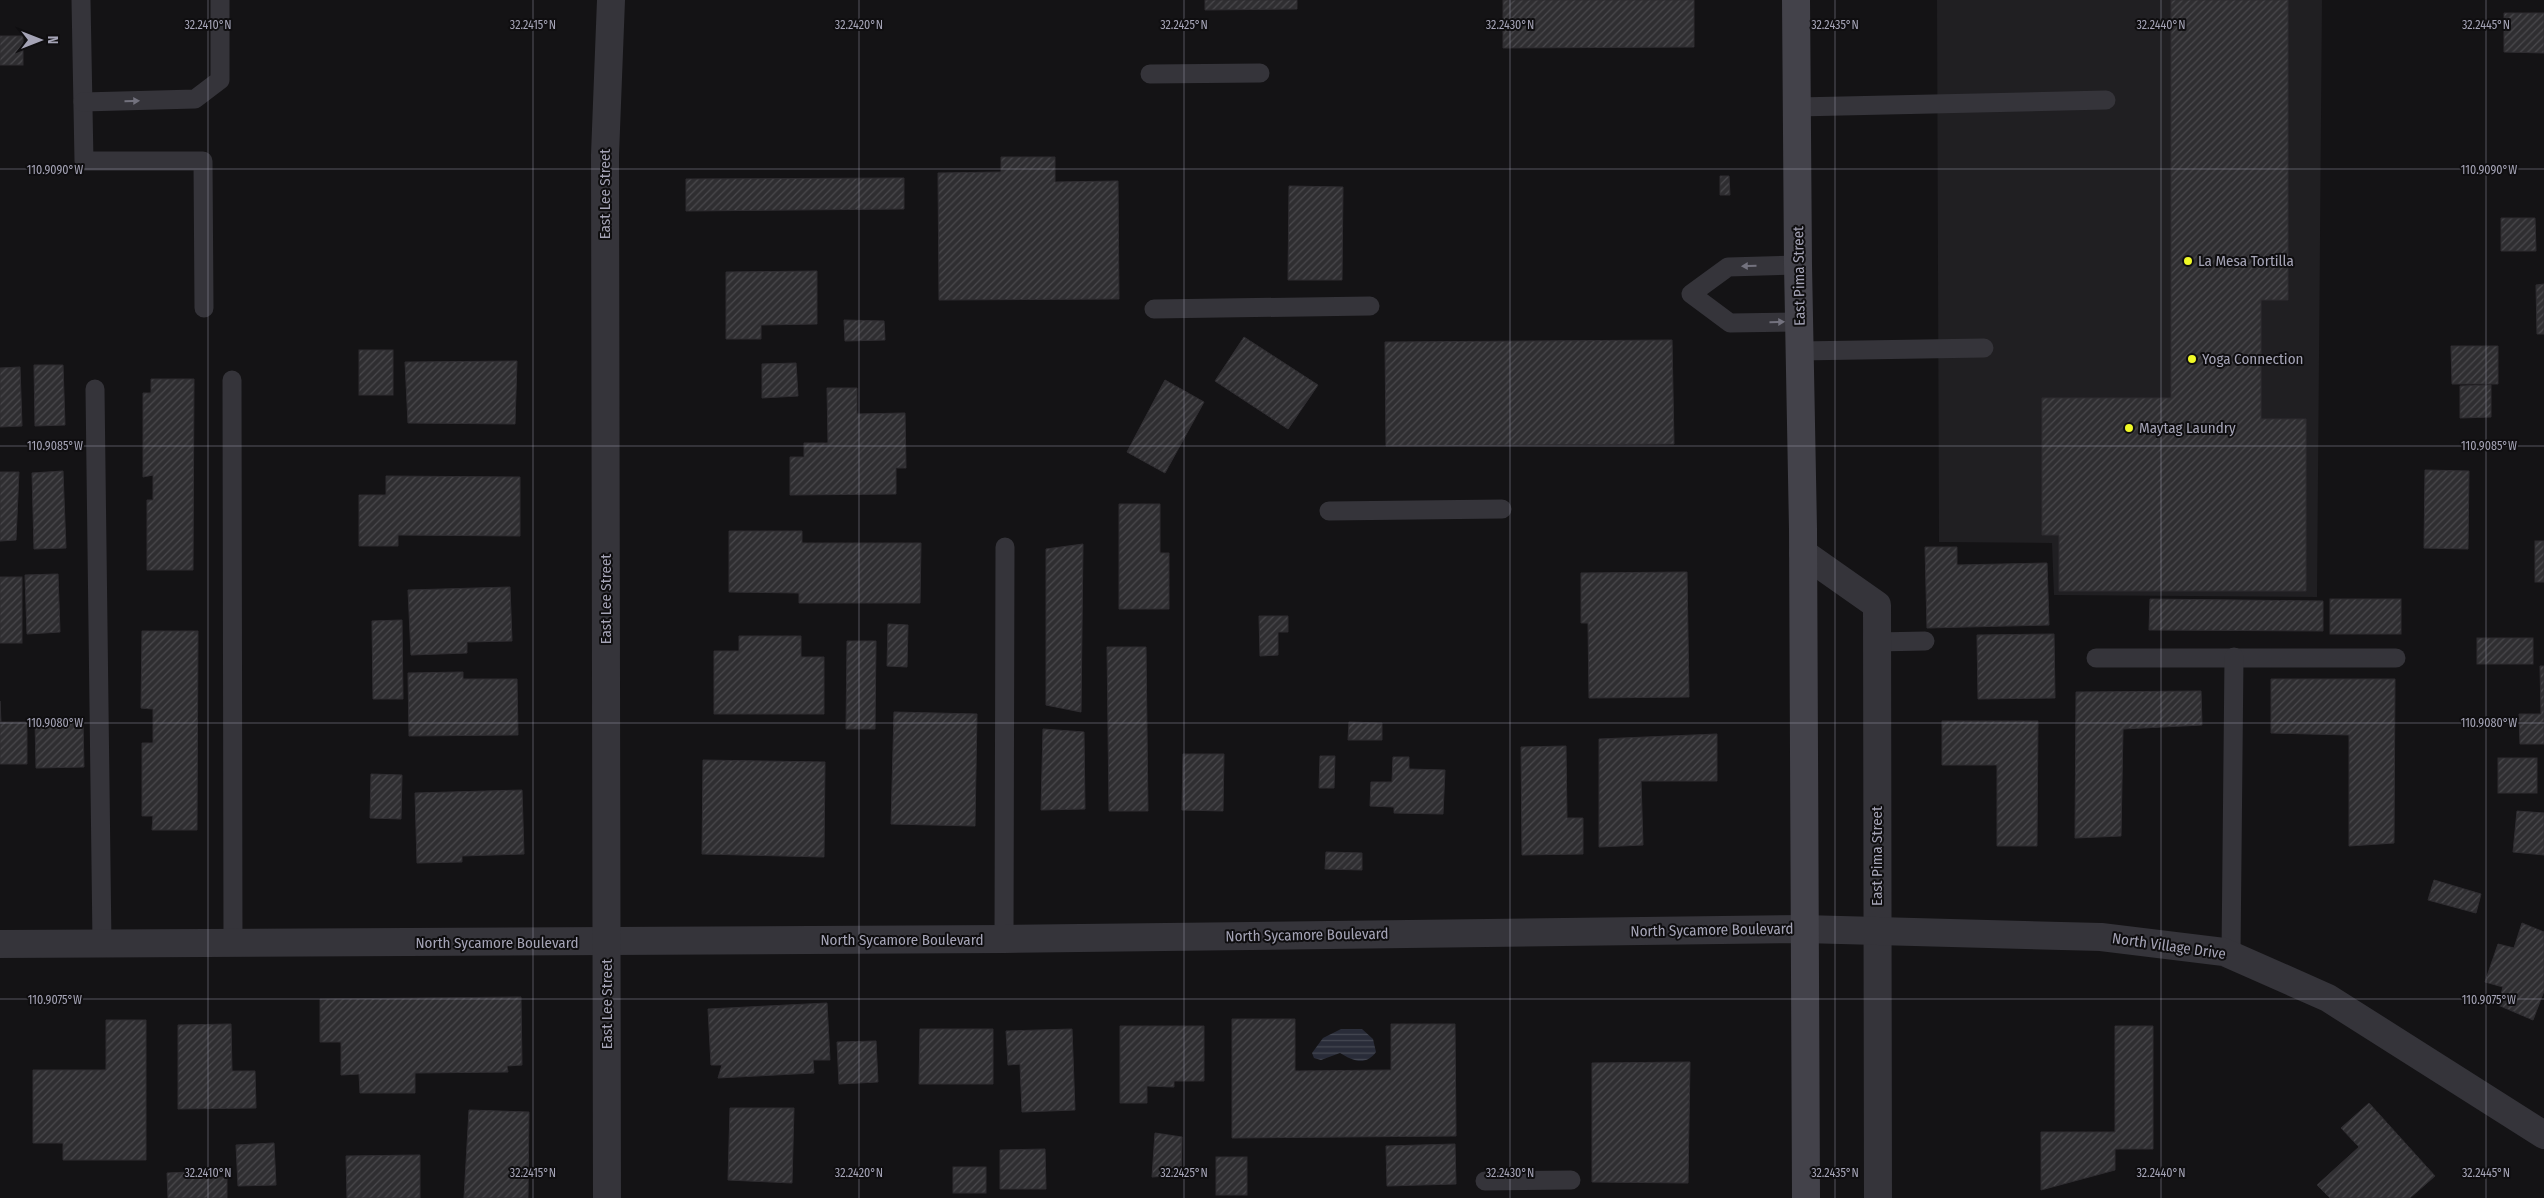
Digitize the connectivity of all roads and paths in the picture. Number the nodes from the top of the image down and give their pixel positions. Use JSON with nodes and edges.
{"nodes":[{"id":1,"x":81,"y":0,"type":"edge"},
{"id":2,"x":220,"y":0,"type":"edge"},
{"id":3,"x":611,"y":0,"type":"edge"},
{"id":4,"x":1796,"y":0,"type":"edge"},
{"id":5,"x":1260,"y":73,"type":"dead end"},
{"id":6,"x":1150,"y":74,"type":"dead end"},
{"id":7,"x":2106,"y":100,"type":"dead end"},
{"id":8,"x":83,"y":102,"type":"junction"},
{"id":9,"x":1797,"y":108,"type":"junction"},
{"id":10,"x":1798,"y":265,"type":"junction"},
{"id":11,"x":1370,"y":306,"type":"dead end"},
{"id":12,"x":204,"y":308,"type":"dead end"},
{"id":13,"x":1154,"y":309,"type":"dead end"},
{"id":14,"x":1799,"y":322,"type":"junction"},
{"id":15,"x":1984,"y":348,"type":"dead end"},
{"id":16,"x":1799,"y":352,"type":"junction"},
{"id":17,"x":232,"y":380,"type":"dead end"},
{"id":18,"x":95,"y":389,"type":"dead end"},
{"id":19,"x":1502,"y":509,"type":"dead end"},
{"id":20,"x":1329,"y":511,"type":"dead end"},
{"id":21,"x":1005,"y":547,"type":"dead end"},
{"id":22,"x":1803,"y":553,"type":"junction"},
{"id":23,"x":1925,"y":641,"type":"dead end"},
{"id":24,"x":1877,"y":642,"type":"junction"},
{"id":25,"x":2234,"y":657,"type":"junction"},
{"id":26,"x":2096,"y":658,"type":"dead end"},
{"id":27,"x":2396,"y":658,"type":"dead end"},
{"id":28,"x":1804,"y":929,"type":"junction"},
{"id":29,"x":1877,"y":931,"type":"junction"},
{"id":30,"x":1004,"y":939,"type":"junction"},
{"id":31,"x":608,"y":942,"type":"junction"},
{"id":32,"x":0,"y":944,"type":"edge"},
{"id":33,"x":102,"y":944,"type":"junction"},
{"id":34,"x":232,"y":944,"type":"junction"},
{"id":35,"x":2231,"y":955,"type":"junction"},
{"id":36,"x":2544,"y":1135,"type":"edge"},
{"id":37,"x":1571,"y":1180,"type":"dead end"},
{"id":38,"x":1485,"y":1181,"type":"dead end"},
{"id":39,"x":608,"y":1198,"type":"edge"},
{"id":40,"x":1806,"y":1198,"type":"edge"},
{"id":41,"x":1878,"y":1198,"type":"edge"}],
"edges":[{"from":1,"to":8,"type":"lane"},
{"from":8,"to":2,"type":"lane","one_way":true},
{"from":3,"to":31,"type":"street","name":"East Lee Street"},
{"from":4,"to":9,"type":"street","name":"East Pima Street"},
{"from":5,"to":6,"type":"lane"},
{"from":7,"to":9,"type":"lane"},
{"from":8,"to":12,"type":"lane"},
{"from":9,"to":10,"type":"street","name":"East Pima Street"},
{"from":10,"to":14,"type":"street","name":"East Pima Street"},
{"from":10,"to":14,"type":"lane","one_way":true},
{"from":11,"to":13,"type":"lane"},
{"from":14,"to":16,"type":"street","name":"East Pima Street"},
{"from":15,"to":16,"type":"lane"},
{"from":16,"to":22,"type":"street","name":"East Pima Street"},
{"from":17,"to":34,"type":"lane"},
{"from":18,"to":33,"type":"lane"},
{"from":19,"to":20,"type":"lane"},
{"from":21,"to":30,"type":"lane"},
{"from":22,"to":24,"type":"street","name":"East Pima Street"},
{"from":22,"to":28,"type":"street","name":"East Pima Street"},
{"from":23,"to":24,"type":"lane"},
{"from":24,"to":29,"type":"street","name":"East Pima Street"},
{"from":25,"to":26,"type":"lane"},
{"from":25,"to":27,"type":"lane"},
{"from":25,"to":35,"type":"lane"},
{"from":28,"to":29,"type":"street","name":"North Village Drive"},
{"from":28,"to":30,"type":"street","name":"North Sycamore Boulevard"},
{"from":28,"to":40,"type":"street","name":"East Pima Street"},
{"from":29,"to":35,"type":"street","name":"North Village Drive"},
{"from":29,"to":41,"type":"street","name":"East Pima Street"},
{"from":30,"to":31,"type":"street","name":"North Sycamore Boulevard"},
{"from":31,"to":34,"type":"street","name":"North Sycamore Boulevard"},
{"from":31,"to":39,"type":"street","name":"East Lee Street"},
{"from":32,"to":33,"type":"street","name":"North Sycamore Boulevard"},
{"from":33,"to":34,"type":"street","name":"North Sycamore Boulevard"},
{"from":35,"to":36,"type":"street","name":"North Village Drive"},
{"from":37,"to":38,"type":"lane"}]}
